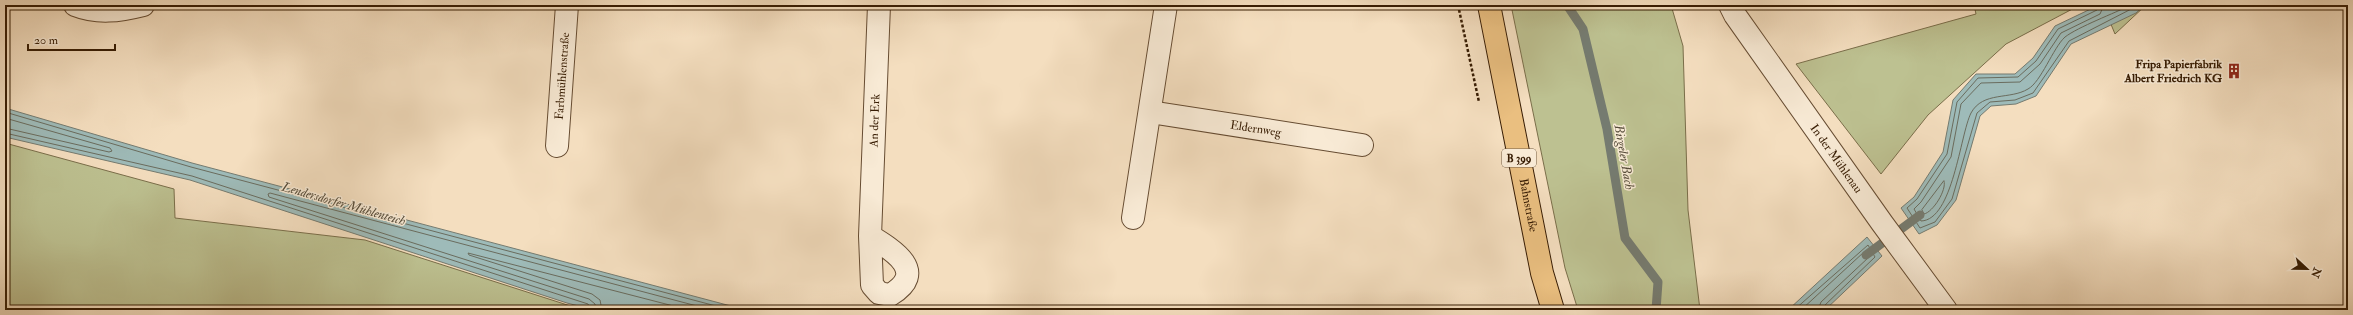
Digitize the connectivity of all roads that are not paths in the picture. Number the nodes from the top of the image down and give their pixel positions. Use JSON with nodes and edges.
{"nodes":[{"id":1,"x":75,"y":5,"type":"edge"},
{"id":2,"x":143,"y":5,"type":"edge"},
{"id":3,"x":567,"y":5,"type":"edge"},
{"id":4,"x":879,"y":5,"type":"edge"},
{"id":5,"x":1166,"y":5,"type":"edge"},
{"id":6,"x":1489,"y":5,"type":"edge"},
{"id":7,"x":1730,"y":5,"type":"edge"},
{"id":8,"x":1150,"y":112,"type":"junction"},
{"id":9,"x":1362,"y":145,"type":"dead end"},
{"id":10,"x":557,"y":146,"type":"dead end"},
{"id":11,"x":1133,"y":218,"type":"dead end"},
{"id":12,"x":870,"y":236,"type":"dead end"},
{"id":13,"x":1553,"y":310,"type":"edge"},
{"id":14,"x":1946,"y":310,"type":"edge"}],
"edges":[{"from":1,"to":2,"type":"street"},
{"from":3,"to":10,"type":"street","name":"Farbmühlenstraße"},
{"from":4,"to":12,"type":"street","name":"An der Erk"},
{"from":5,"to":8,"type":"street"},
{"from":6,"to":13,"type":"main road","name":"Bahnstraße","number":"B 399"},
{"from":7,"to":14,"type":"street","name":"In der Mühlenau"},
{"from":8,"to":9,"type":"street","name":"Eldernweg"},
{"from":8,"to":11,"type":"street"}]}
